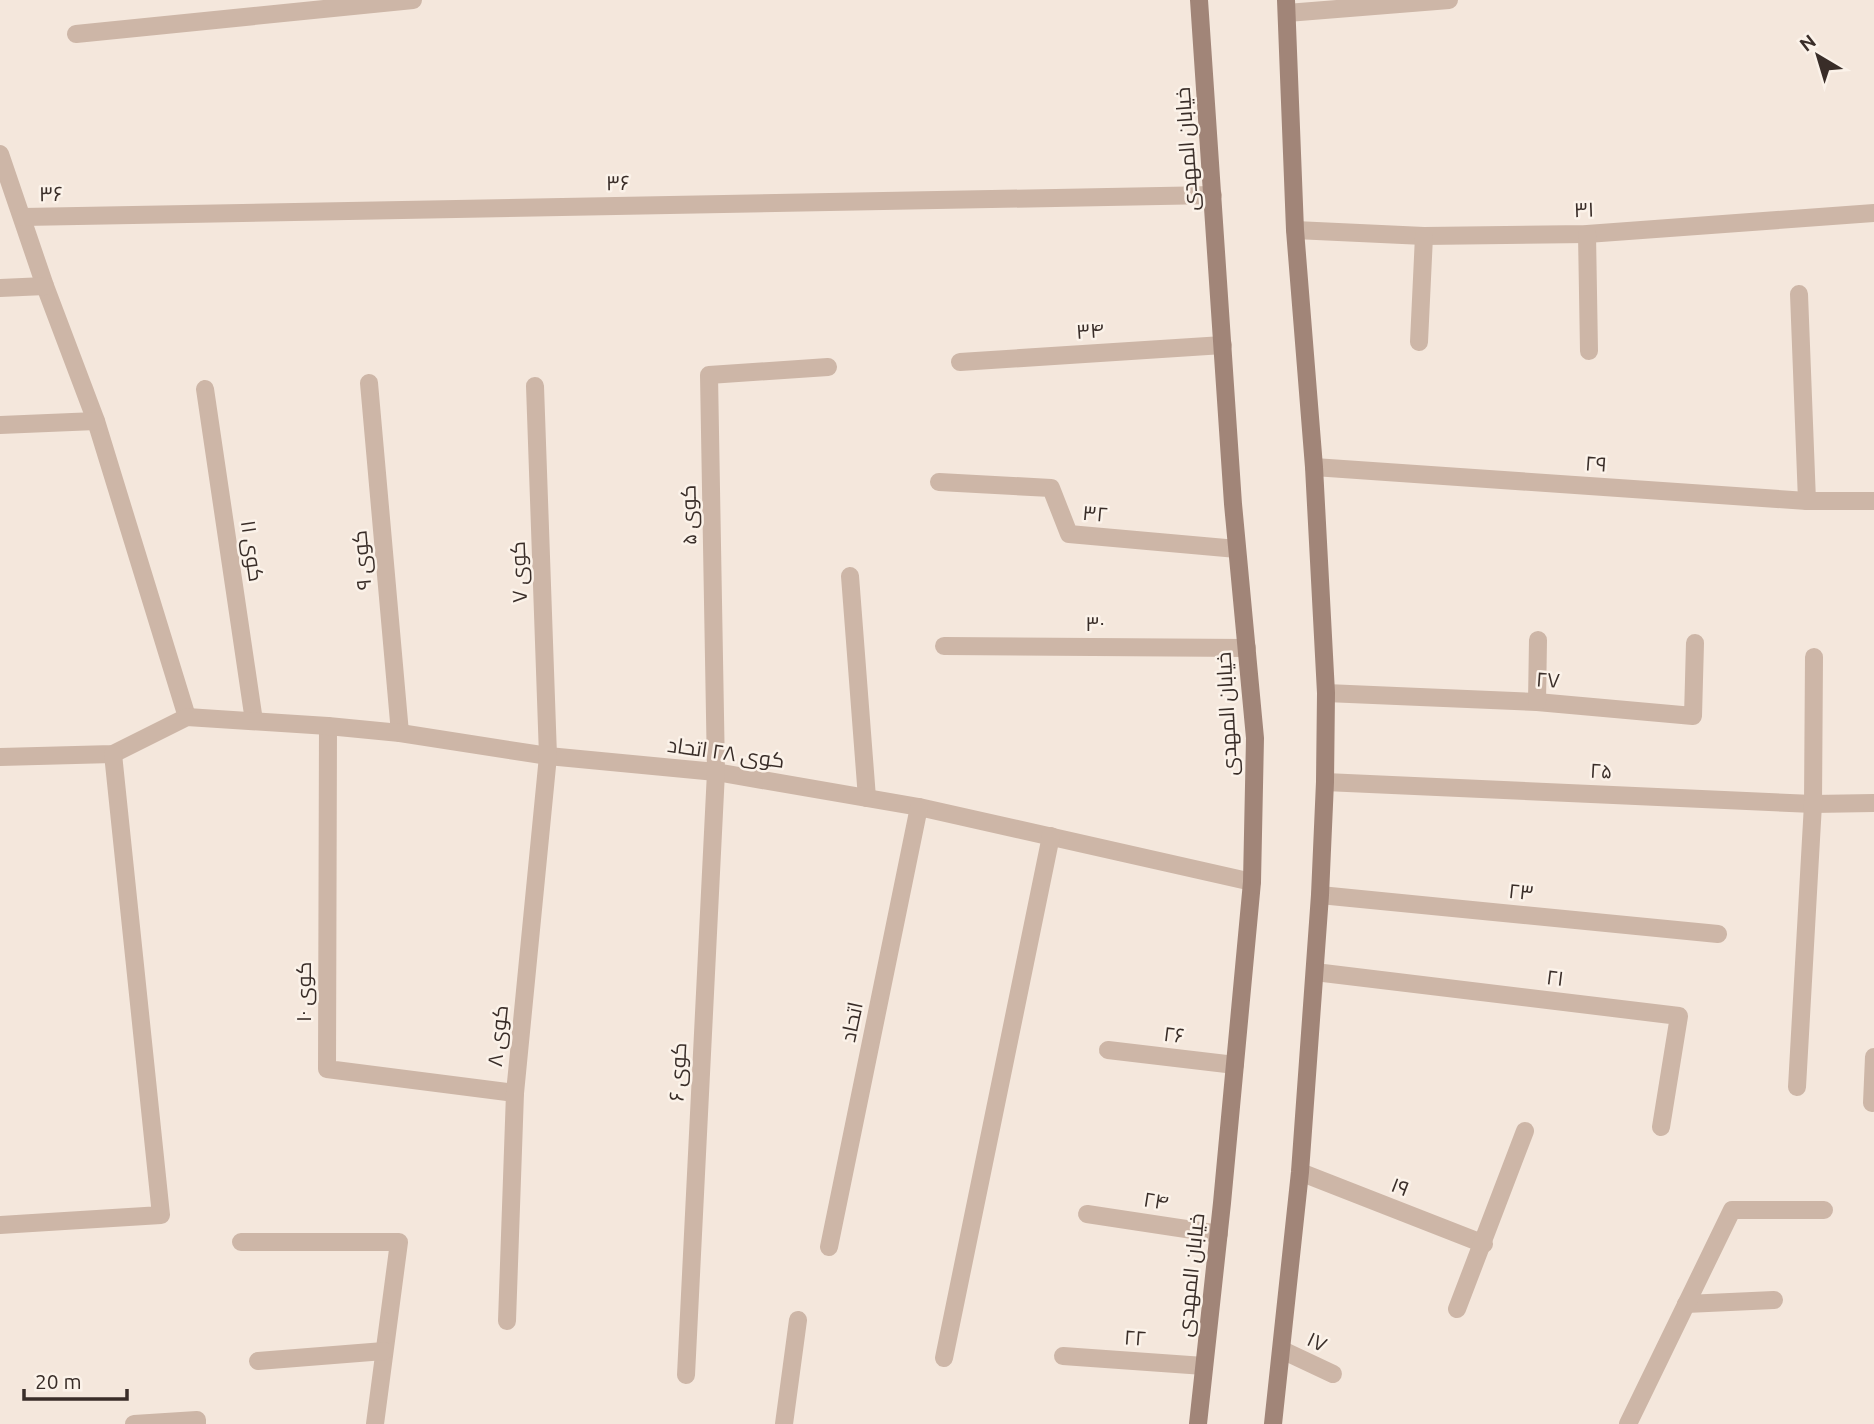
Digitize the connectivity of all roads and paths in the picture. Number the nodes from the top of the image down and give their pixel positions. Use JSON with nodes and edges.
{"nodes":[{"id":1,"x":413,"y":0,"type":"edge"},
{"id":2,"x":1199,"y":0,"type":"edge"},
{"id":3,"x":1449,"y":0,"type":"edge"},
{"id":4,"x":1286,"y":6,"type":"edge"},
{"id":5,"x":75,"y":34,"type":"dead end"},
{"id":6,"x":0,"y":154,"type":"edge"},
{"id":7,"x":1213,"y":195,"type":"junction"},
{"id":8,"x":1874,"y":213,"type":"edge"},
{"id":9,"x":23,"y":217,"type":"junction"},
{"id":10,"x":1294,"y":230,"type":"junction"},
{"id":11,"x":1587,"y":234,"type":"junction"},
{"id":12,"x":1424,"y":236,"type":"junction"},
{"id":13,"x":45,"y":286,"type":"junction"},
{"id":14,"x":0,"y":288,"type":"edge"},
{"id":15,"x":1799,"y":294,"type":"dead end"},
{"id":16,"x":1419,"y":342,"type":"dead end"},
{"id":17,"x":1223,"y":345,"type":"junction"},
{"id":18,"x":1589,"y":351,"type":"dead end"},
{"id":19,"x":960,"y":362,"type":"dead end"},
{"id":20,"x":828,"y":367,"type":"dead end"},
{"id":21,"x":369,"y":383,"type":"dead end"},
{"id":22,"x":535,"y":386,"type":"dead end"},
{"id":23,"x":205,"y":389,"type":"dead end"},
{"id":24,"x":96,"y":421,"type":"junction"},
{"id":25,"x":0,"y":425,"type":"edge"},
{"id":26,"x":1314,"y":467,"type":"junction"},
{"id":27,"x":939,"y":481,"type":"dead end"},
{"id":28,"x":1807,"y":501,"type":"junction"},
{"id":29,"x":1874,"y":501,"type":"edge"},
{"id":30,"x":1237,"y":549,"type":"junction"},
{"id":31,"x":850,"y":576,"type":"dead end"},
{"id":32,"x":1538,"y":640,"type":"dead end"},
{"id":33,"x":1695,"y":643,"type":"dead end"},
{"id":34,"x":944,"y":646,"type":"dead end"},
{"id":35,"x":1247,"y":648,"type":"junction"},
{"id":36,"x":1814,"y":657,"type":"dead end"},
{"id":37,"x":1326,"y":693,"type":"junction"},
{"id":38,"x":1537,"y":702,"type":"junction"},
{"id":39,"x":187,"y":717,"type":"junction"},
{"id":40,"x":254,"y":721,"type":"junction"},
{"id":41,"x":328,"y":726,"type":"junction"},
{"id":42,"x":400,"y":733,"type":"junction"},
{"id":43,"x":113,"y":754,"type":"junction"},
{"id":44,"x":548,"y":756,"type":"junction"},
{"id":45,"x":0,"y":757,"type":"edge"},
{"id":46,"x":716,"y":772,"type":"junction"},
{"id":47,"x":1325,"y":782,"type":"junction"},
{"id":48,"x":867,"y":798,"type":"junction"},
{"id":49,"x":1874,"y":803,"type":"edge"},
{"id":50,"x":1813,"y":804,"type":"junction"},
{"id":51,"x":919,"y":807,"type":"junction"},
{"id":52,"x":1051,"y":836,"type":"junction"},
{"id":53,"x":1252,"y":883,"type":"junction"},
{"id":54,"x":1320,"y":895,"type":"junction"},
{"id":55,"x":1718,"y":934,"type":"dead end"},
{"id":56,"x":1315,"y":972,"type":"junction"},
{"id":57,"x":1108,"y":1050,"type":"dead end"},
{"id":58,"x":1874,"y":1057,"type":"edge"},
{"id":59,"x":1235,"y":1065,"type":"junction"},
{"id":60,"x":1797,"y":1087,"type":"dead end"},
{"id":61,"x":515,"y":1093,"type":"junction"},
{"id":62,"x":1872,"y":1103,"type":"dead end"},
{"id":63,"x":1661,"y":1127,"type":"dead end"},
{"id":64,"x":1525,"y":1131,"type":"dead end"},
{"id":65,"x":1300,"y":1172,"type":"junction"},
{"id":66,"x":1824,"y":1210,"type":"dead end"},
{"id":67,"x":1087,"y":1214,"type":"dead end"},
{"id":68,"x":0,"y":1225,"type":"edge"},
{"id":69,"x":1219,"y":1234,"type":"junction"},
{"id":70,"x":242,"y":1242,"type":"dead end"},
{"id":71,"x":1484,"y":1244,"type":"junction"},
{"id":72,"x":830,"y":1247,"type":"dead end"},
{"id":73,"x":1774,"y":1300,"type":"dead end"},
{"id":74,"x":1686,"y":1304,"type":"junction"},
{"id":75,"x":1457,"y":1309,"type":"dead end"},
{"id":76,"x":797,"y":1320,"type":"dead end"},
{"id":77,"x":507,"y":1321,"type":"dead end"},
{"id":78,"x":1282,"y":1350,"type":"junction"},
{"id":79,"x":384,"y":1351,"type":"junction"},
{"id":80,"x":1063,"y":1356,"type":"dead end"},
{"id":81,"x":944,"y":1359,"type":"dead end"},
{"id":82,"x":258,"y":1361,"type":"dead end"},
{"id":83,"x":1204,"y":1366,"type":"junction"},
{"id":84,"x":686,"y":1374,"type":"dead end"},
{"id":85,"x":1333,"y":1374,"type":"dead end"},
{"id":86,"x":134,"y":1424,"type":"edge"},
{"id":87,"x":198,"y":1424,"type":"edge"},
{"id":88,"x":375,"y":1424,"type":"edge"},
{"id":89,"x":784,"y":1424,"type":"edge"},
{"id":90,"x":1198,"y":1424,"type":"edge"},
{"id":91,"x":1273,"y":1424,"type":"edge"},
{"id":92,"x":1628,"y":1424,"type":"edge"}],
"edges":[{"from":1,"to":5,"type":"street"},
{"from":2,"to":7,"type":"street","name":"خیابان المهدی"},
{"from":3,"to":4,"type":"street"},
{"from":4,"to":10,"type":"street"},
{"from":6,"to":9,"type":"street"},
{"from":7,"to":9,"type":"street","name":"۳۶"},
{"from":7,"to":17,"type":"street","name":"خیابان المهدی"},
{"from":8,"to":11,"type":"street","name":"۳۱"},
{"from":9,"to":13,"type":"street"},
{"from":10,"to":12,"type":"street","name":"۳۱"},
{"from":10,"to":26,"type":"street"},
{"from":11,"to":12,"type":"street","name":"۳۱"},
{"from":11,"to":18,"type":"street"},
{"from":12,"to":16,"type":"street"},
{"from":13,"to":14,"type":"street"},
{"from":13,"to":24,"type":"street"},
{"from":15,"to":28,"type":"street"},
{"from":17,"to":19,"type":"street","name":"۳۴"},
{"from":17,"to":30,"type":"street","name":"خیابان المهدی"},
{"from":20,"to":46,"type":"street","name":"کوی ۵"},
{"from":21,"to":42,"type":"street","name":"کوی ۹"},
{"from":22,"to":44,"type":"street","name":"کوی ۷"},
{"from":23,"to":40,"type":"street","name":"کوی ۱۱"},
{"from":24,"to":25,"type":"street"},
{"from":24,"to":39,"type":"street"},
{"from":26,"to":28,"type":"street","name":"۲۹"},
{"from":26,"to":37,"type":"street"},
{"from":27,"to":30,"type":"street","name":"۳۲"},
{"from":28,"to":29,"type":"street","name":"۲۹"},
{"from":30,"to":35,"type":"street","name":"خیابان المهدی"},
{"from":31,"to":48,"type":"street"},
{"from":32,"to":38,"type":"street"},
{"from":33,"to":38,"type":"street","name":"۲۷"},
{"from":34,"to":35,"type":"street","name":"۳۰"},
{"from":35,"to":53,"type":"street","name":"خیابان المهدی"},
{"from":36,"to":50,"type":"street"},
{"from":37,"to":38,"type":"street","name":"۲۷"},
{"from":37,"to":47,"type":"street"},
{"from":39,"to":40,"type":"street","name":"کوی ۲۸ اتحاد"},
{"from":39,"to":43,"type":"street"},
{"from":40,"to":41,"type":"street","name":"کوی ۲۸ اتحاد"},
{"from":41,"to":42,"type":"street","name":"کوی ۲۸ اتحاد"},
{"from":41,"to":61,"type":"street","name":"کوی ۱۰"},
{"from":42,"to":44,"type":"street","name":"کوی ۲۸ اتحاد"},
{"from":43,"to":45,"type":"street"},
{"from":43,"to":68,"type":"street"},
{"from":44,"to":46,"type":"street","name":"کوی ۲۸ اتحاد"},
{"from":44,"to":61,"type":"street","name":"کوی ۸"},
{"from":46,"to":48,"type":"street","name":"کوی ۲۸ اتحاد"},
{"from":46,"to":84,"type":"street","name":"کوی ۶"},
{"from":47,"to":50,"type":"street","name":"۲۵"},
{"from":47,"to":54,"type":"street"},
{"from":48,"to":51,"type":"street","name":"کوی ۲۸ اتحاد"},
{"from":49,"to":50,"type":"street","name":"۲۵"},
{"from":50,"to":60,"type":"street"},
{"from":51,"to":52,"type":"street","name":"کوی ۲۸ اتحاد"},
{"from":51,"to":72,"type":"street","name":"اتحاد"},
{"from":52,"to":53,"type":"street","name":"کوی ۲۸ اتحاد"},
{"from":52,"to":81,"type":"street"},
{"from":53,"to":59,"type":"street","name":"خیابان المهدی"},
{"from":54,"to":55,"type":"street","name":"۲۳"},
{"from":54,"to":56,"type":"street"},
{"from":56,"to":63,"type":"street","name":"۲۱"},
{"from":56,"to":65,"type":"street"},
{"from":57,"to":59,"type":"street","name":"۲۶"},
{"from":58,"to":62,"type":"street"},
{"from":59,"to":69,"type":"street","name":"خیابان المهدی"},
{"from":61,"to":77,"type":"street","name":"کوی ۸"},
{"from":64,"to":71,"type":"street"},
{"from":65,"to":71,"type":"street","name":"۱۹"},
{"from":65,"to":78,"type":"street"},
{"from":66,"to":74,"type":"street"},
{"from":67,"to":69,"type":"street","name":"۲۴"},
{"from":69,"to":83,"type":"street","name":"خیابان المهدی"},
{"from":70,"to":79,"type":"street"},
{"from":71,"to":75,"type":"street"},
{"from":73,"to":74,"type":"street"},
{"from":74,"to":92,"type":"street"},
{"from":76,"to":89,"type":"street"},
{"from":78,"to":85,"type":"street","name":"۱۷"},
{"from":78,"to":91,"type":"street"},
{"from":79,"to":82,"type":"street"},
{"from":79,"to":88,"type":"street"},
{"from":80,"to":83,"type":"street","name":"۲۲"},
{"from":83,"to":90,"type":"street","name":"خیابان المهدی"},
{"from":86,"to":87,"type":"street"}]}
